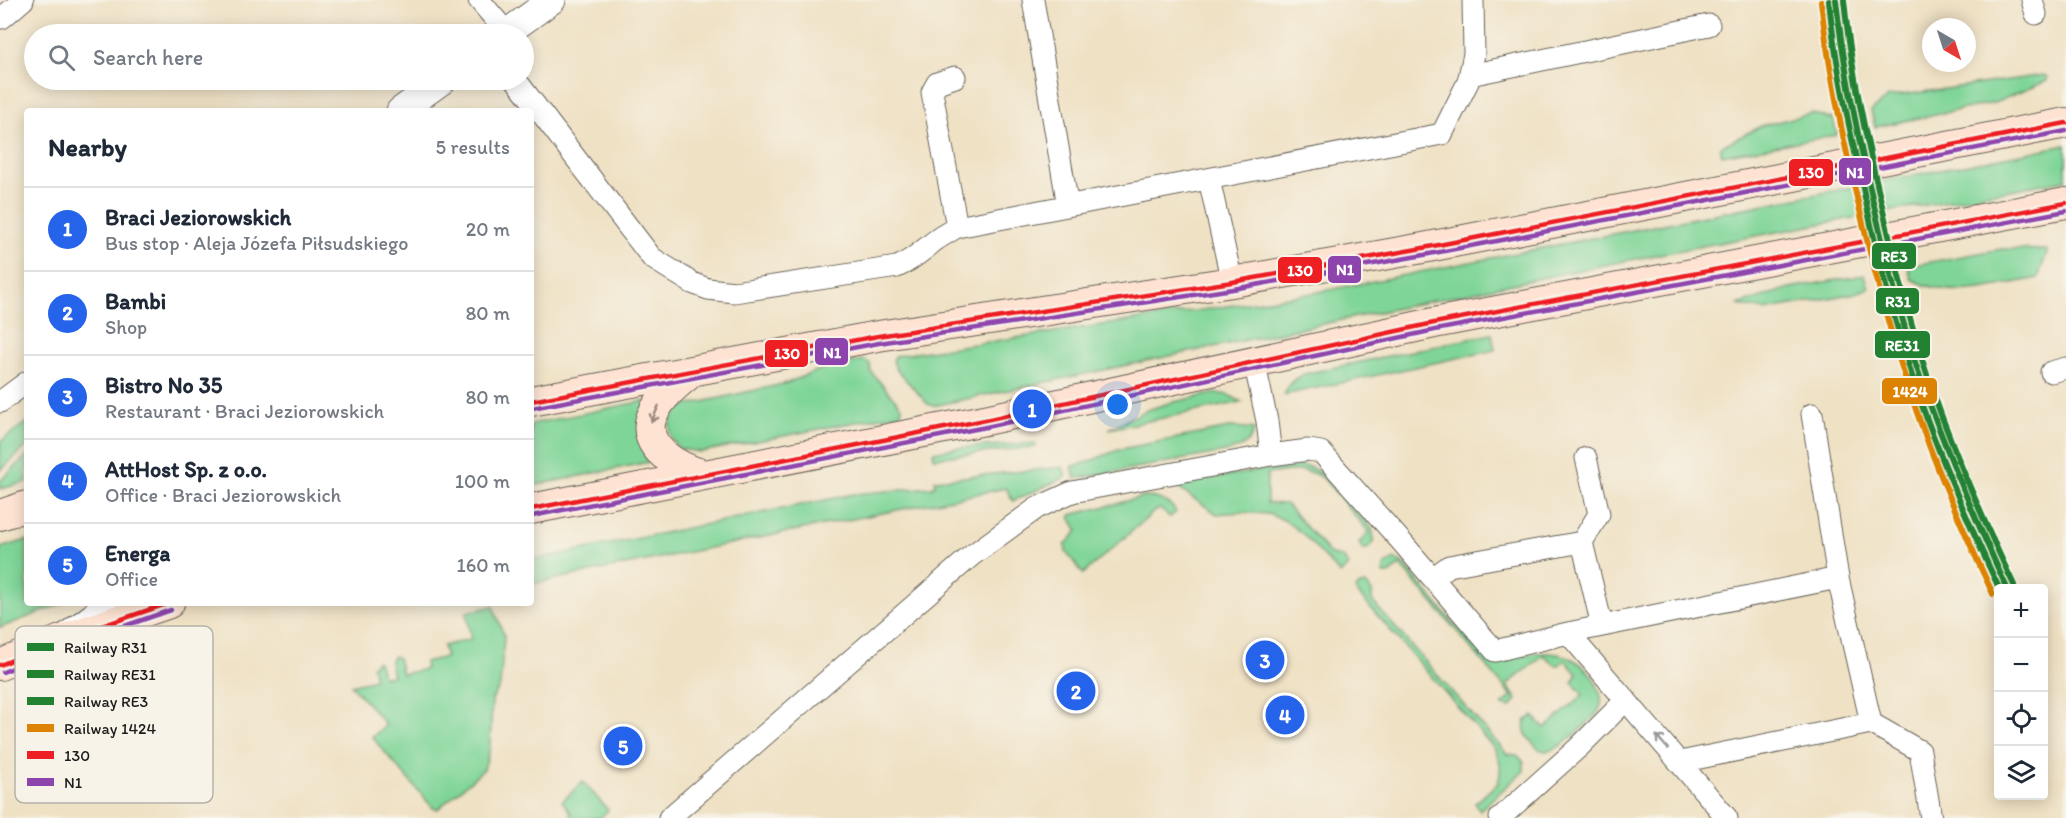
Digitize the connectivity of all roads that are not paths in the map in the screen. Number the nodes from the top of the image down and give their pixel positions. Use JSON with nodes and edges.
{"nodes":[{"id":1,"x":23,"y":0,"type":"edge"},
{"id":2,"x":478,"y":0,"type":"edge"},
{"id":3,"x":552,"y":0,"type":"edge"},
{"id":4,"x":1033,"y":0,"type":"edge"},
{"id":5,"x":1473,"y":0,"type":"edge"},
{"id":6,"x":2,"y":18,"type":"dead end"},
{"id":7,"x":498,"y":24,"type":"edge"},
{"id":8,"x":520,"y":24,"type":"edge"},
{"id":9,"x":1709,"y":25,"type":"dead end"},
{"id":10,"x":1470,"y":75,"type":"junction"},
{"id":11,"x":955,"y":77,"type":"dead end"},
{"id":12,"x":429,"y":90,"type":"edge"},
{"id":13,"x":524,"y":90,"type":"edge"},
{"id":14,"x":404,"y":108,"type":"edge"},
{"id":15,"x":2066,"y":123,"type":"edge"},
{"id":16,"x":1209,"y":179,"type":"junction"},
{"id":17,"x":2066,"y":203,"type":"edge"},
{"id":18,"x":1068,"y":206,"type":"junction"},
{"id":19,"x":957,"y":227,"type":"junction"},
{"id":20,"x":1232,"y":282,"type":"junction"},
{"id":21,"x":1254,"y":361,"type":"junction"},
{"id":22,"x":693,"y":370,"type":"junction"},
{"id":23,"x":24,"y":384,"type":"edge"},
{"id":24,"x":534,"y":400,"type":"edge"},
{"id":25,"x":0,"y":402,"type":"edge"},
{"id":26,"x":1812,"y":414,"type":"dead end"},
{"id":27,"x":1271,"y":455,"type":"junction"},
{"id":28,"x":1586,"y":458,"type":"dead end"},
{"id":29,"x":704,"y":475,"type":"junction"},
{"id":30,"x":24,"y":507,"type":"edge"},
{"id":31,"x":534,"y":508,"type":"edge"},
{"id":32,"x":0,"y":515,"type":"edge"},
{"id":33,"x":1582,"y":542,"type":"junction"},
{"id":34,"x":1432,"y":578,"type":"junction"},
{"id":35,"x":1838,"y":578,"type":"junction"},
{"id":36,"x":103,"y":606,"type":"edge"},
{"id":37,"x":160,"y":606,"type":"edge"},
{"id":38,"x":80,"y":626,"type":"edge"},
{"id":39,"x":102,"y":626,"type":"edge"},
{"id":40,"x":1602,"y":626,"type":"junction"},
{"id":41,"x":1568,"y":633,"type":"junction"},
{"id":42,"x":15,"y":659,"type":"edge"},
{"id":43,"x":0,"y":665,"type":"edge"},
{"id":44,"x":1626,"y":699,"type":"junction"},
{"id":45,"x":1871,"y":723,"type":"junction"},
{"id":46,"x":1680,"y":762,"type":"junction"},
{"id":47,"x":669,"y":818,"type":"edge"},
{"id":48,"x":1500,"y":818,"type":"edge"},
{"id":49,"x":1727,"y":818,"type":"edge"},
{"id":50,"x":1931,"y":818,"type":"edge"}],
"edges":[{"from":1,"to":6,"type":"street"},
{"from":2,"to":7,"type":"street"},
{"from":3,"to":8,"type":"street"},
{"from":4,"to":18,"type":"street"},
{"from":5,"to":10,"type":"street"},
{"from":9,"to":10,"type":"street"},
{"from":10,"to":16,"type":"street"},
{"from":11,"to":19,"type":"street"},
{"from":12,"to":14,"type":"street"},
{"from":13,"to":19,"type":"street"},
{"from":15,"to":20,"type":"main road"},
{"from":16,"to":18,"type":"street"},
{"from":16,"to":20,"type":"street"},
{"from":17,"to":21,"type":"main road"},
{"from":18,"to":19,"type":"street"},
{"from":20,"to":22,"type":"main road"},
{"from":21,"to":27,"type":"street"},
{"from":21,"to":29,"type":"main road"},
{"from":22,"to":24,"type":"main road"},
{"from":22,"to":29,"type":"main road","one_way":true},
{"from":23,"to":25,"type":"street"},
{"from":26,"to":35,"type":"street"},
{"from":27,"to":34,"type":"street"},
{"from":27,"to":47,"type":"street"},
{"from":28,"to":33,"type":"street"},
{"from":29,"to":31,"type":"main road"},
{"from":30,"to":32,"type":"main road"},
{"from":33,"to":34,"type":"street"},
{"from":33,"to":40,"type":"street"},
{"from":34,"to":41,"type":"street"},
{"from":35,"to":40,"type":"street"},
{"from":35,"to":45,"type":"street"},
{"from":36,"to":38,"type":"street"},
{"from":37,"to":39,"type":"main road"},
{"from":40,"to":41,"type":"street"},
{"from":41,"to":44,"type":"street"},
{"from":42,"to":43,"type":"main road"},
{"from":46,"to":44,"type":"street","one_way":true},
{"from":44,"to":48,"type":"street"},
{"from":45,"to":46,"type":"street"},
{"from":45,"to":50,"type":"street"},
{"from":46,"to":49,"type":"street"}]}
